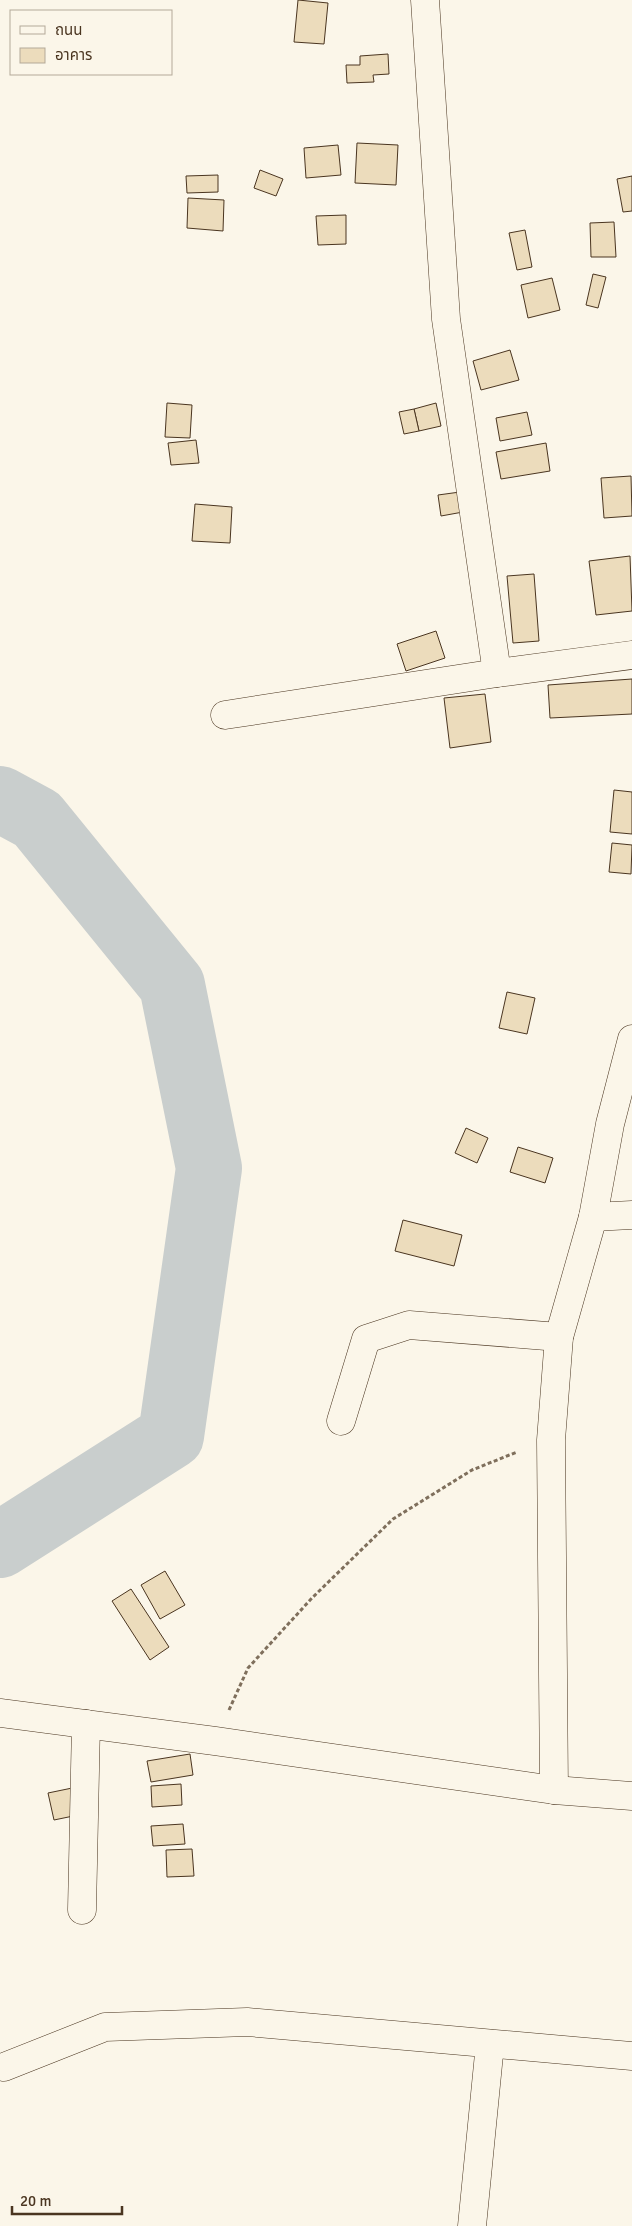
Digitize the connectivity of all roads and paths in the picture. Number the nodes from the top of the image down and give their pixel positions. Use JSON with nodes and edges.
{"nodes":[{"id":1,"x":425,"y":0,"type":"edge"},
{"id":2,"x":632,"y":655,"type":"edge"},
{"id":3,"x":497,"y":673,"type":"junction"},
{"id":4,"x":225,"y":715,"type":"dead end"},
{"id":5,"x":632,"y":1039,"type":"edge"},
{"id":6,"x":621,"y":1123,"type":"edge"},
{"id":7,"x":632,"y":1215,"type":"edge"},
{"id":8,"x":593,"y":1217,"type":"junction"},
{"id":9,"x":560,"y":1336,"type":"junction"},
{"id":10,"x":341,"y":1421,"type":"dead end"},
{"id":11,"x":551,"y":1440,"type":"junction"},
{"id":12,"x":0,"y":1713,"type":"edge"},
{"id":13,"x":86,"y":1724,"type":"junction"},
{"id":14,"x":215,"y":1740,"type":"junction"},
{"id":15,"x":554,"y":1790,"type":"junction"},
{"id":16,"x":632,"y":1796,"type":"edge"},
{"id":17,"x":82,"y":1910,"type":"dead end"},
{"id":18,"x":490,"y":2044,"type":"junction"},
{"id":19,"x":632,"y":2056,"type":"edge"},
{"id":20,"x":4,"y":2068,"type":"dead end"},
{"id":21,"x":472,"y":2226,"type":"edge"}],
"edges":[{"from":1,"to":3,"type":"street"},
{"from":2,"to":3,"type":"street"},
{"from":3,"to":4,"type":"street"},
{"from":5,"to":6,"type":"street"},
{"from":6,"to":8,"type":"street"},
{"from":7,"to":8,"type":"street"},
{"from":8,"to":9,"type":"street"},
{"from":9,"to":10,"type":"street"},
{"from":9,"to":11,"type":"street"},
{"from":11,"to":14,"type":"path"},
{"from":11,"to":15,"type":"street"},
{"from":12,"to":13,"type":"street"},
{"from":13,"to":14,"type":"street"},
{"from":13,"to":17,"type":"street"},
{"from":14,"to":15,"type":"street"},
{"from":15,"to":16,"type":"street"},
{"from":18,"to":19,"type":"street"},
{"from":18,"to":20,"type":"street"},
{"from":18,"to":21,"type":"street"}]}
